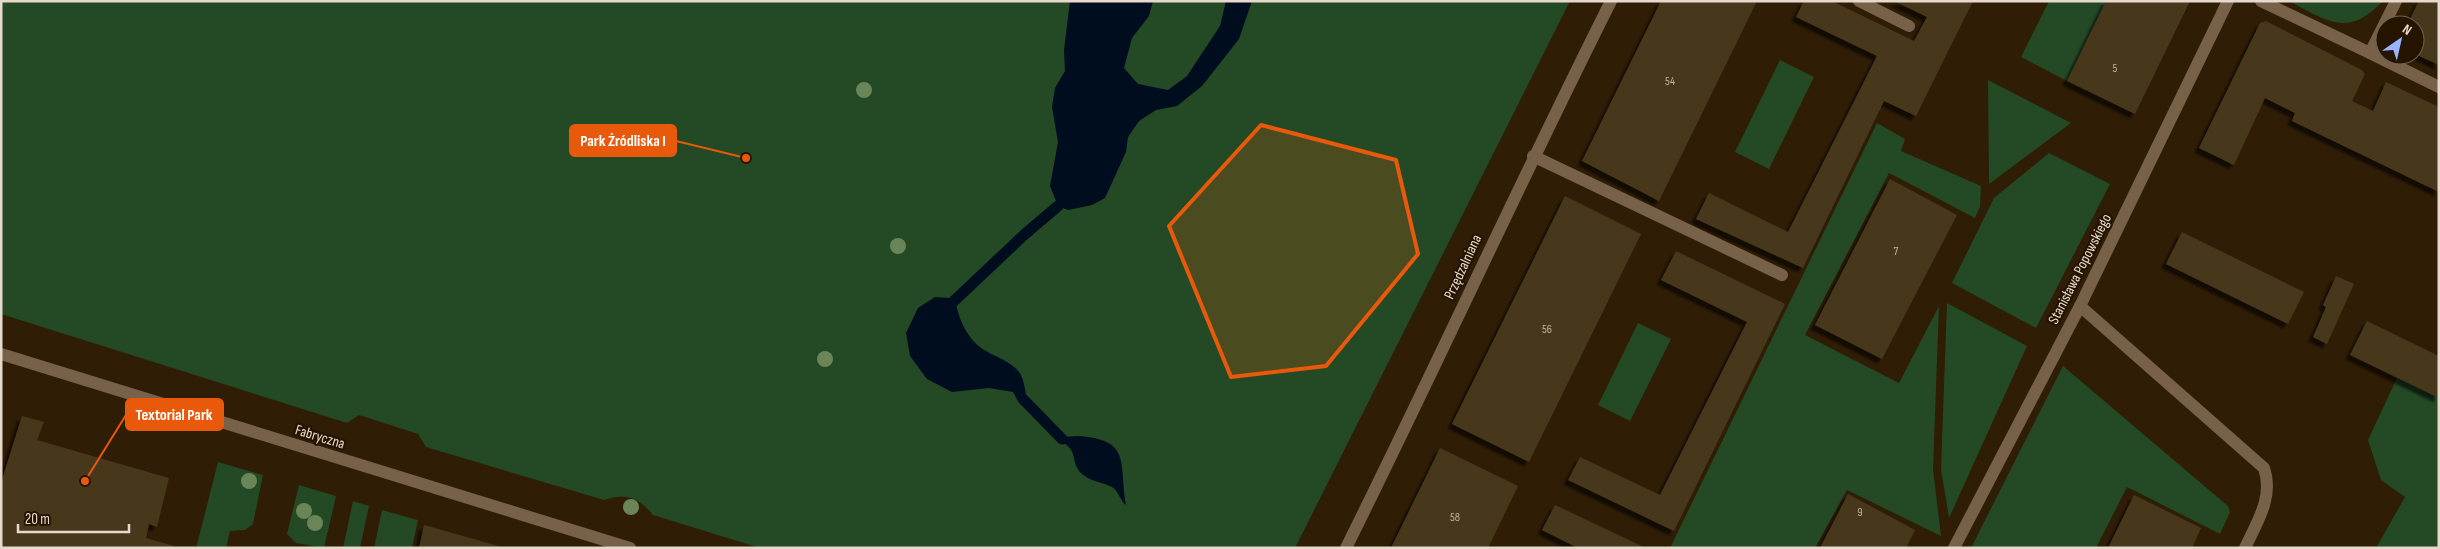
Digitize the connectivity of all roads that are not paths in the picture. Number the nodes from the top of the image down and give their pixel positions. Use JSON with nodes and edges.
{"nodes":[{"id":1,"x":1611,"y":1,"type":"edge"},
{"id":2,"x":1859,"y":1,"type":"edge"},
{"id":3,"x":2228,"y":1,"type":"edge"},
{"id":4,"x":2261,"y":1,"type":"edge"},
{"id":5,"x":2396,"y":1,"type":"edge"},
{"id":6,"x":1909,"y":26,"type":"dead end"},
{"id":7,"x":2370,"y":54,"type":"junction"},
{"id":8,"x":2439,"y":87,"type":"edge"},
{"id":9,"x":1533,"y":156,"type":"junction"},
{"id":10,"x":1782,"y":275,"type":"dead end"},
{"id":11,"x":2080,"y":306,"type":"junction"},
{"id":12,"x":1,"y":354,"type":"edge"},
{"id":13,"x":630,"y":548,"type":"edge"},
{"id":14,"x":1346,"y":548,"type":"edge"},
{"id":15,"x":1954,"y":548,"type":"edge"},
{"id":16,"x":2245,"y":548,"type":"edge"}],
"edges":[{"from":1,"to":9,"type":"street","name":"Przędzalniana"},
{"from":2,"to":6,"type":"street"},
{"from":3,"to":11,"type":"street","name":"Stanisława Popowskiego"},
{"from":4,"to":7,"type":"street"},
{"from":5,"to":7,"type":"street"},
{"from":7,"to":8,"type":"street"},
{"from":9,"to":10,"type":"street"},
{"from":9,"to":14,"type":"street","name":"Przędzalniana"},
{"from":11,"to":15,"type":"street","name":"Stanisława Popowskiego"},
{"from":11,"to":16,"type":"street"},
{"from":12,"to":13,"type":"street","name":"Fabryczna"}]}
